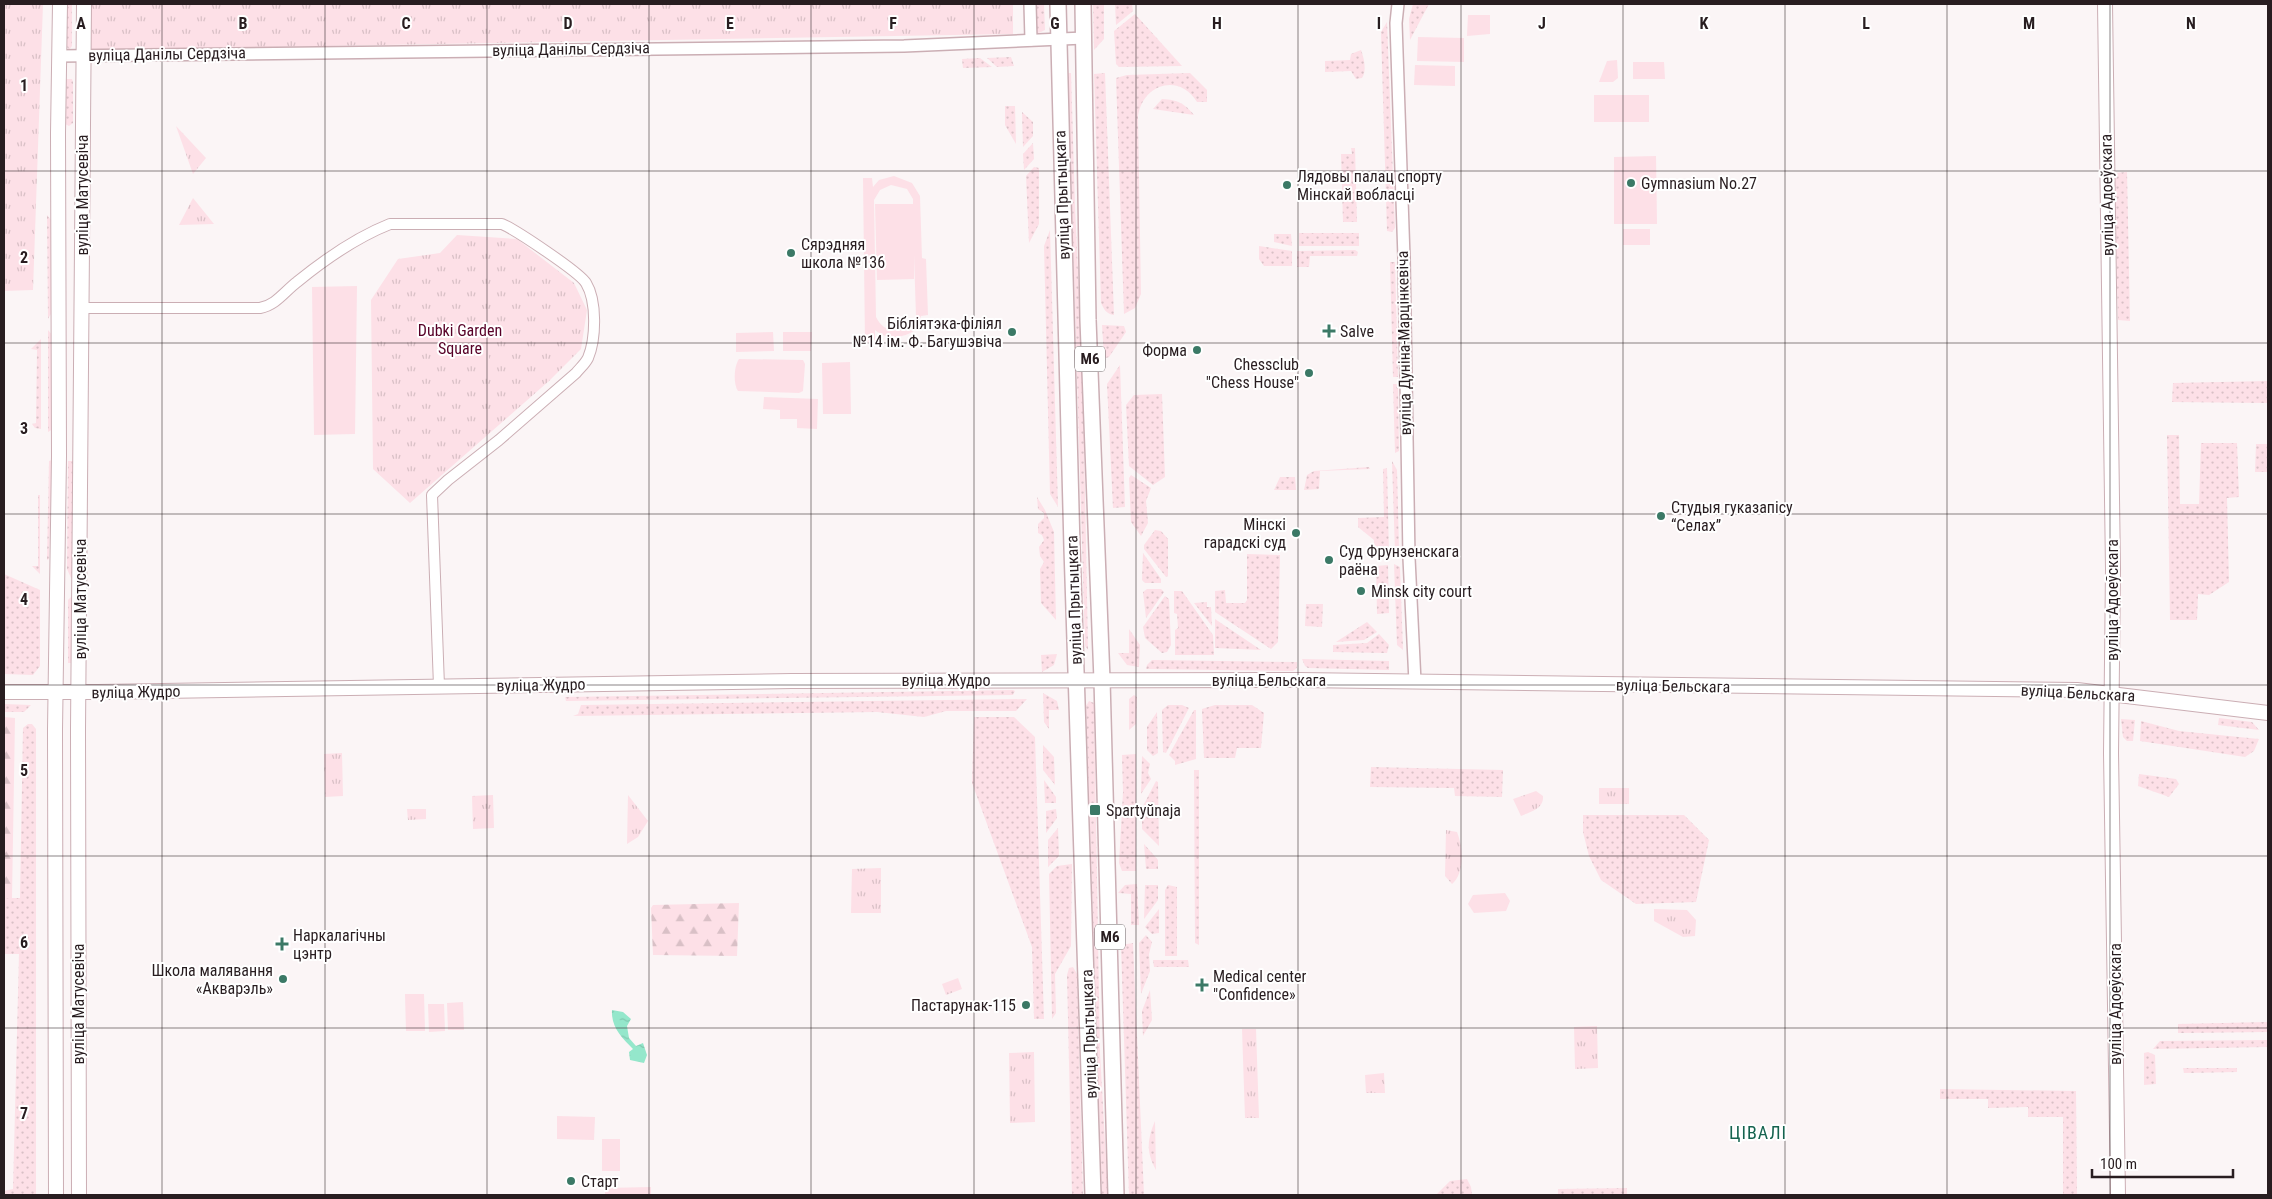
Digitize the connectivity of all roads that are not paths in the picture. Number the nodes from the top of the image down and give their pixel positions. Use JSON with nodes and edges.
{"nodes":[{"id":1,"x":60,"y":4,"type":"edge"},
{"id":2,"x":84,"y":4,"type":"edge"},
{"id":3,"x":1030,"y":4,"type":"edge"},
{"id":4,"x":1058,"y":4,"type":"edge"},
{"id":5,"x":1083,"y":4,"type":"edge"},
{"id":6,"x":1398,"y":4,"type":"edge"},
{"id":7,"x":1403,"y":4,"type":"edge"},
{"id":8,"x":2105,"y":4,"type":"edge"},
{"id":9,"x":1396,"y":23,"type":"junction"},
{"id":10,"x":1058,"y":38,"type":"junction"},
{"id":11,"x":1084,"y":38,"type":"junction"},
{"id":12,"x":1031,"y":40,"type":"junction"},
{"id":13,"x":84,"y":55,"type":"junction"},
{"id":14,"x":59,"y":56,"type":"junction"},
{"id":15,"x":58,"y":133,"type":"junction"},
{"id":16,"x":82,"y":134,"type":"junction"},
{"id":17,"x":81,"y":308,"type":"junction"},
{"id":18,"x":1077,"y":680,"type":"junction"},
{"id":19,"x":1102,"y":680,"type":"junction"},
{"id":20,"x":1415,"y":682,"type":"junction"},
{"id":21,"x":439,"y":686,"type":"junction"},
{"id":22,"x":4,"y":692,"type":"edge"},
{"id":23,"x":55,"y":693,"type":"junction"},
{"id":24,"x":78,"y":693,"type":"junction"},
{"id":25,"x":2112,"y":694,"type":"junction"},
{"id":26,"x":2268,"y":713,"type":"edge"},
{"id":27,"x":56,"y":1144,"type":"junction"},
{"id":28,"x":78,"y":1152,"type":"junction"},
{"id":29,"x":56,"y":1195,"type":"edge"},
{"id":30,"x":79,"y":1195,"type":"edge"},
{"id":31,"x":1093,"y":1195,"type":"edge"},
{"id":32,"x":1116,"y":1195,"type":"edge"},
{"id":33,"x":2118,"y":1195,"type":"edge"}],
"edges":[{"from":1,"to":14,"type":"main road","name":"вуліца Матусевіча"},
{"from":2,"to":13,"type":"main road","name":"вуліца Матусевіча"},
{"from":3,"to":12,"type":"street"},
{"from":4,"to":10,"type":"main road","name":"вуліца Прытыцкага","number":"М6"},
{"from":5,"to":11,"type":"main road","name":"вуліца Прытыцкага","number":"М6"},
{"from":6,"to":9,"type":"street","name":"вуліца Дуніна-Марцінкевіча"},
{"from":7,"to":9,"type":"street"},
{"from":8,"to":25,"type":"main road","name":"вуліца Адоеўскага"},
{"from":9,"to":20,"type":"street","name":"вуліца Дуніна-Марцінкевіча"},
{"from":10,"to":11,"type":"street","name":"вуліца Данілы Сердзіча"},
{"from":10,"to":12,"type":"street","name":"вуліца Данілы Сердзіча"},
{"from":10,"to":18,"type":"main road","name":"вуліца Прытыцкага","number":"М6"},
{"from":11,"to":19,"type":"main road","name":"вуліца Прытыцкага","number":"М6"},
{"from":12,"to":13,"type":"street","name":"вуліца Данілы Сердзіча"},
{"from":13,"to":14,"type":"street","name":"вуліца Данілы Сердзіча"},
{"from":13,"to":16,"type":"main road","name":"вуліца Матусевіча"},
{"from":14,"to":15,"type":"main road","name":"вуліца Матусевіча"},
{"from":15,"to":16,"type":"main road"},
{"from":15,"to":23,"type":"main road","name":"вуліца Матусевіча"},
{"from":16,"to":17,"type":"main road","name":"вуліца Матусевіча"},
{"from":17,"to":21,"type":"street"},
{"from":17,"to":24,"type":"main road","name":"вуліца Матусевіча"},
{"from":18,"to":19,"type":"main road","name":"вуліца Бельскага"},
{"from":18,"to":21,"type":"main road","name":"вуліца Жудро"},
{"from":18,"to":31,"type":"main road","name":"вуліца Прытыцкага","number":"М6"},
{"from":19,"to":20,"type":"main road","name":"вуліца Бельскага"},
{"from":19,"to":32,"type":"main road","name":"вуліца Прытыцкага","number":"М6"},
{"from":20,"to":25,"type":"main road","name":"вуліца Бельскага"},
{"from":21,"to":24,"type":"main road","name":"вуліца Жудро"},
{"from":22,"to":23,"type":"main road","name":"вуліца Жудро"},
{"from":23,"to":24,"type":"main road","name":"вуліца Жудро"},
{"from":23,"to":27,"type":"main road","name":"вуліца Матусевіча"},
{"from":24,"to":28,"type":"main road","name":"вуліца Матусевіча"},
{"from":25,"to":26,"type":"main road","name":"вуліца Бельскага"},
{"from":25,"to":33,"type":"main road","name":"вуліца Адоеўскага"},
{"from":27,"to":28,"type":"main road"},
{"from":27,"to":29,"type":"main road","name":"вуліца Матусевіча"},
{"from":28,"to":30,"type":"main road","name":"вуліца Матусевіча"}]}
